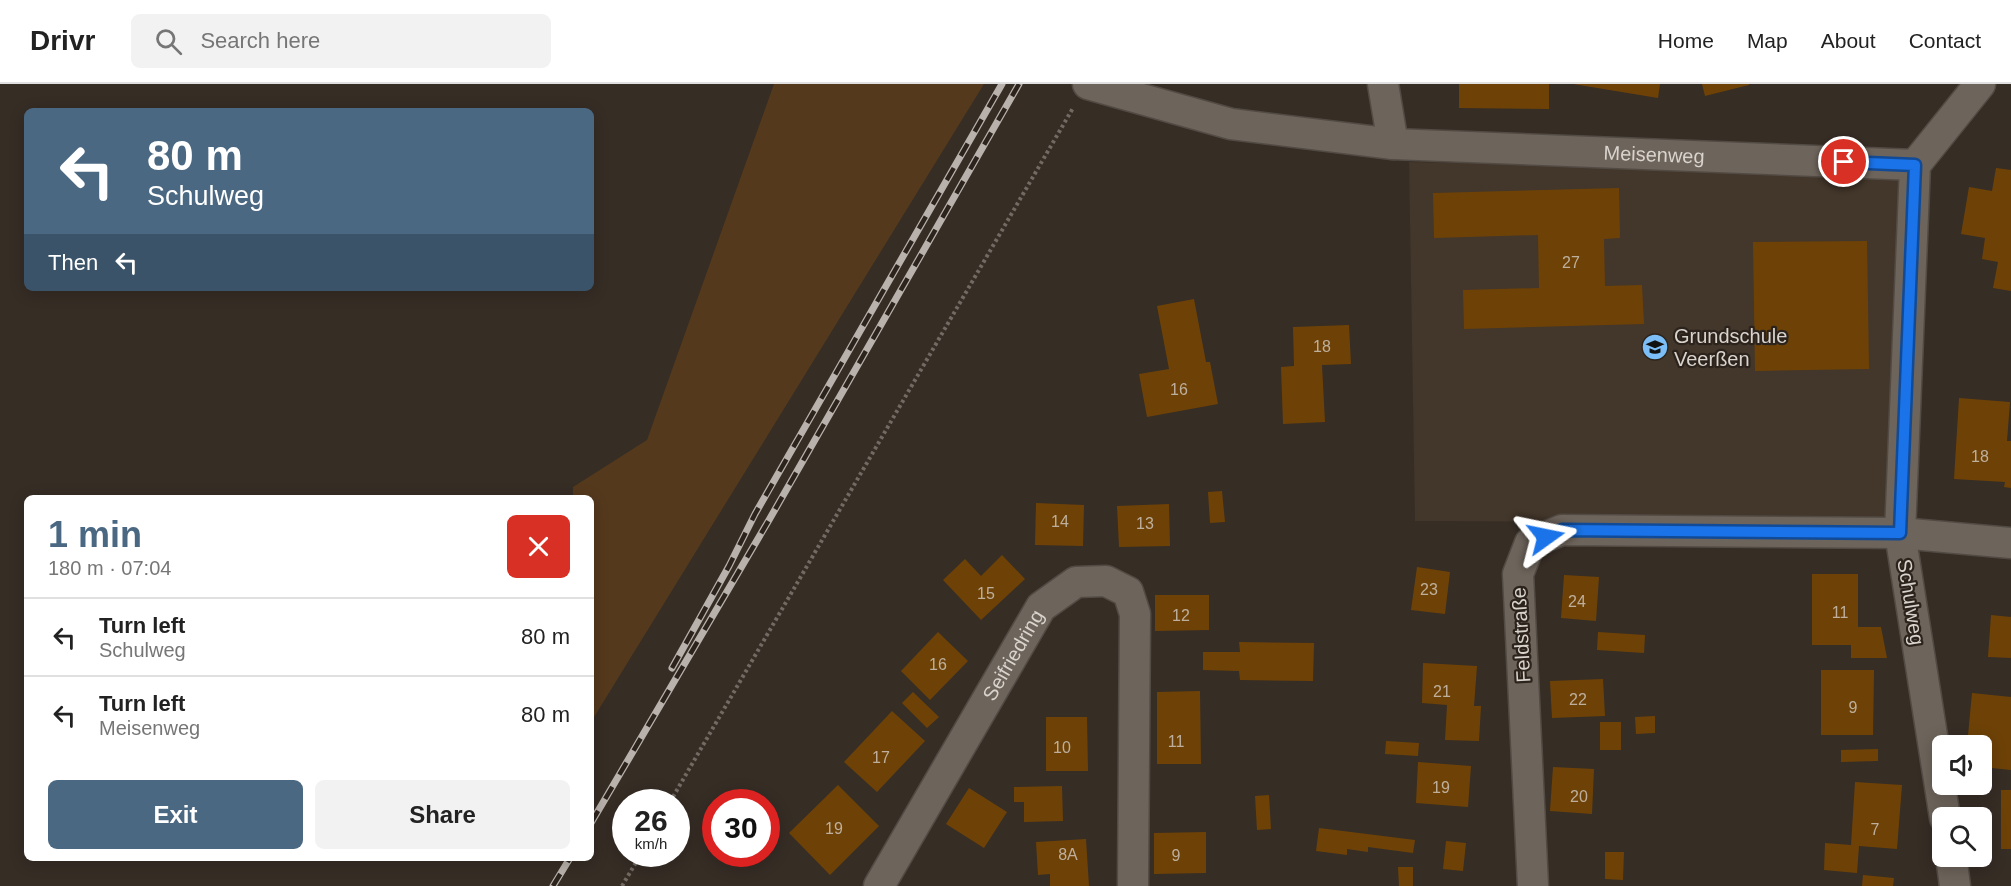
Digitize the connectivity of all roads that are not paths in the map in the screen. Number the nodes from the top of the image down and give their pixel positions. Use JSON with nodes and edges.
{"nodes":[{"id":1,"x":1383,"y":84,"type":"edge"},
{"id":2,"x":1980,"y":84,"type":"edge"},
{"id":3,"x":1081,"y":94,"type":"edge"},
{"id":4,"x":1393,"y":144,"type":"junction"},
{"id":5,"x":1915,"y":165,"type":"junction"},
{"id":6,"x":1900,"y":533,"type":"junction"},
{"id":7,"x":2011,"y":543,"type":"edge"},
{"id":8,"x":1942,"y":807,"type":"edge"},
{"id":9,"x":1952,"y":867,"type":"edge"},
{"id":10,"x":879,"y":886,"type":"edge"},
{"id":11,"x":1133,"y":886,"type":"edge"},
{"id":12,"x":1533,"y":886,"type":"edge"},
{"id":13,"x":1955,"y":886,"type":"edge"}],
"edges":[{"from":1,"to":4,"type":"street"},
{"from":2,"to":5,"type":"street"},
{"from":3,"to":4,"type":"street","name":"Meisenweg"},
{"from":4,"to":5,"type":"street","name":"Meisenweg"},
{"from":5,"to":6,"type":"street","name":"Schulweg"},
{"from":6,"to":7,"type":"street","name":"Feldstraße"},
{"from":6,"to":8,"type":"street","name":"Schulweg"},
{"from":6,"to":12,"type":"street","name":"Feldstraße"},
{"from":9,"to":13,"type":"street"},
{"from":10,"to":11,"type":"street","name":"Seifriedring"}]}
